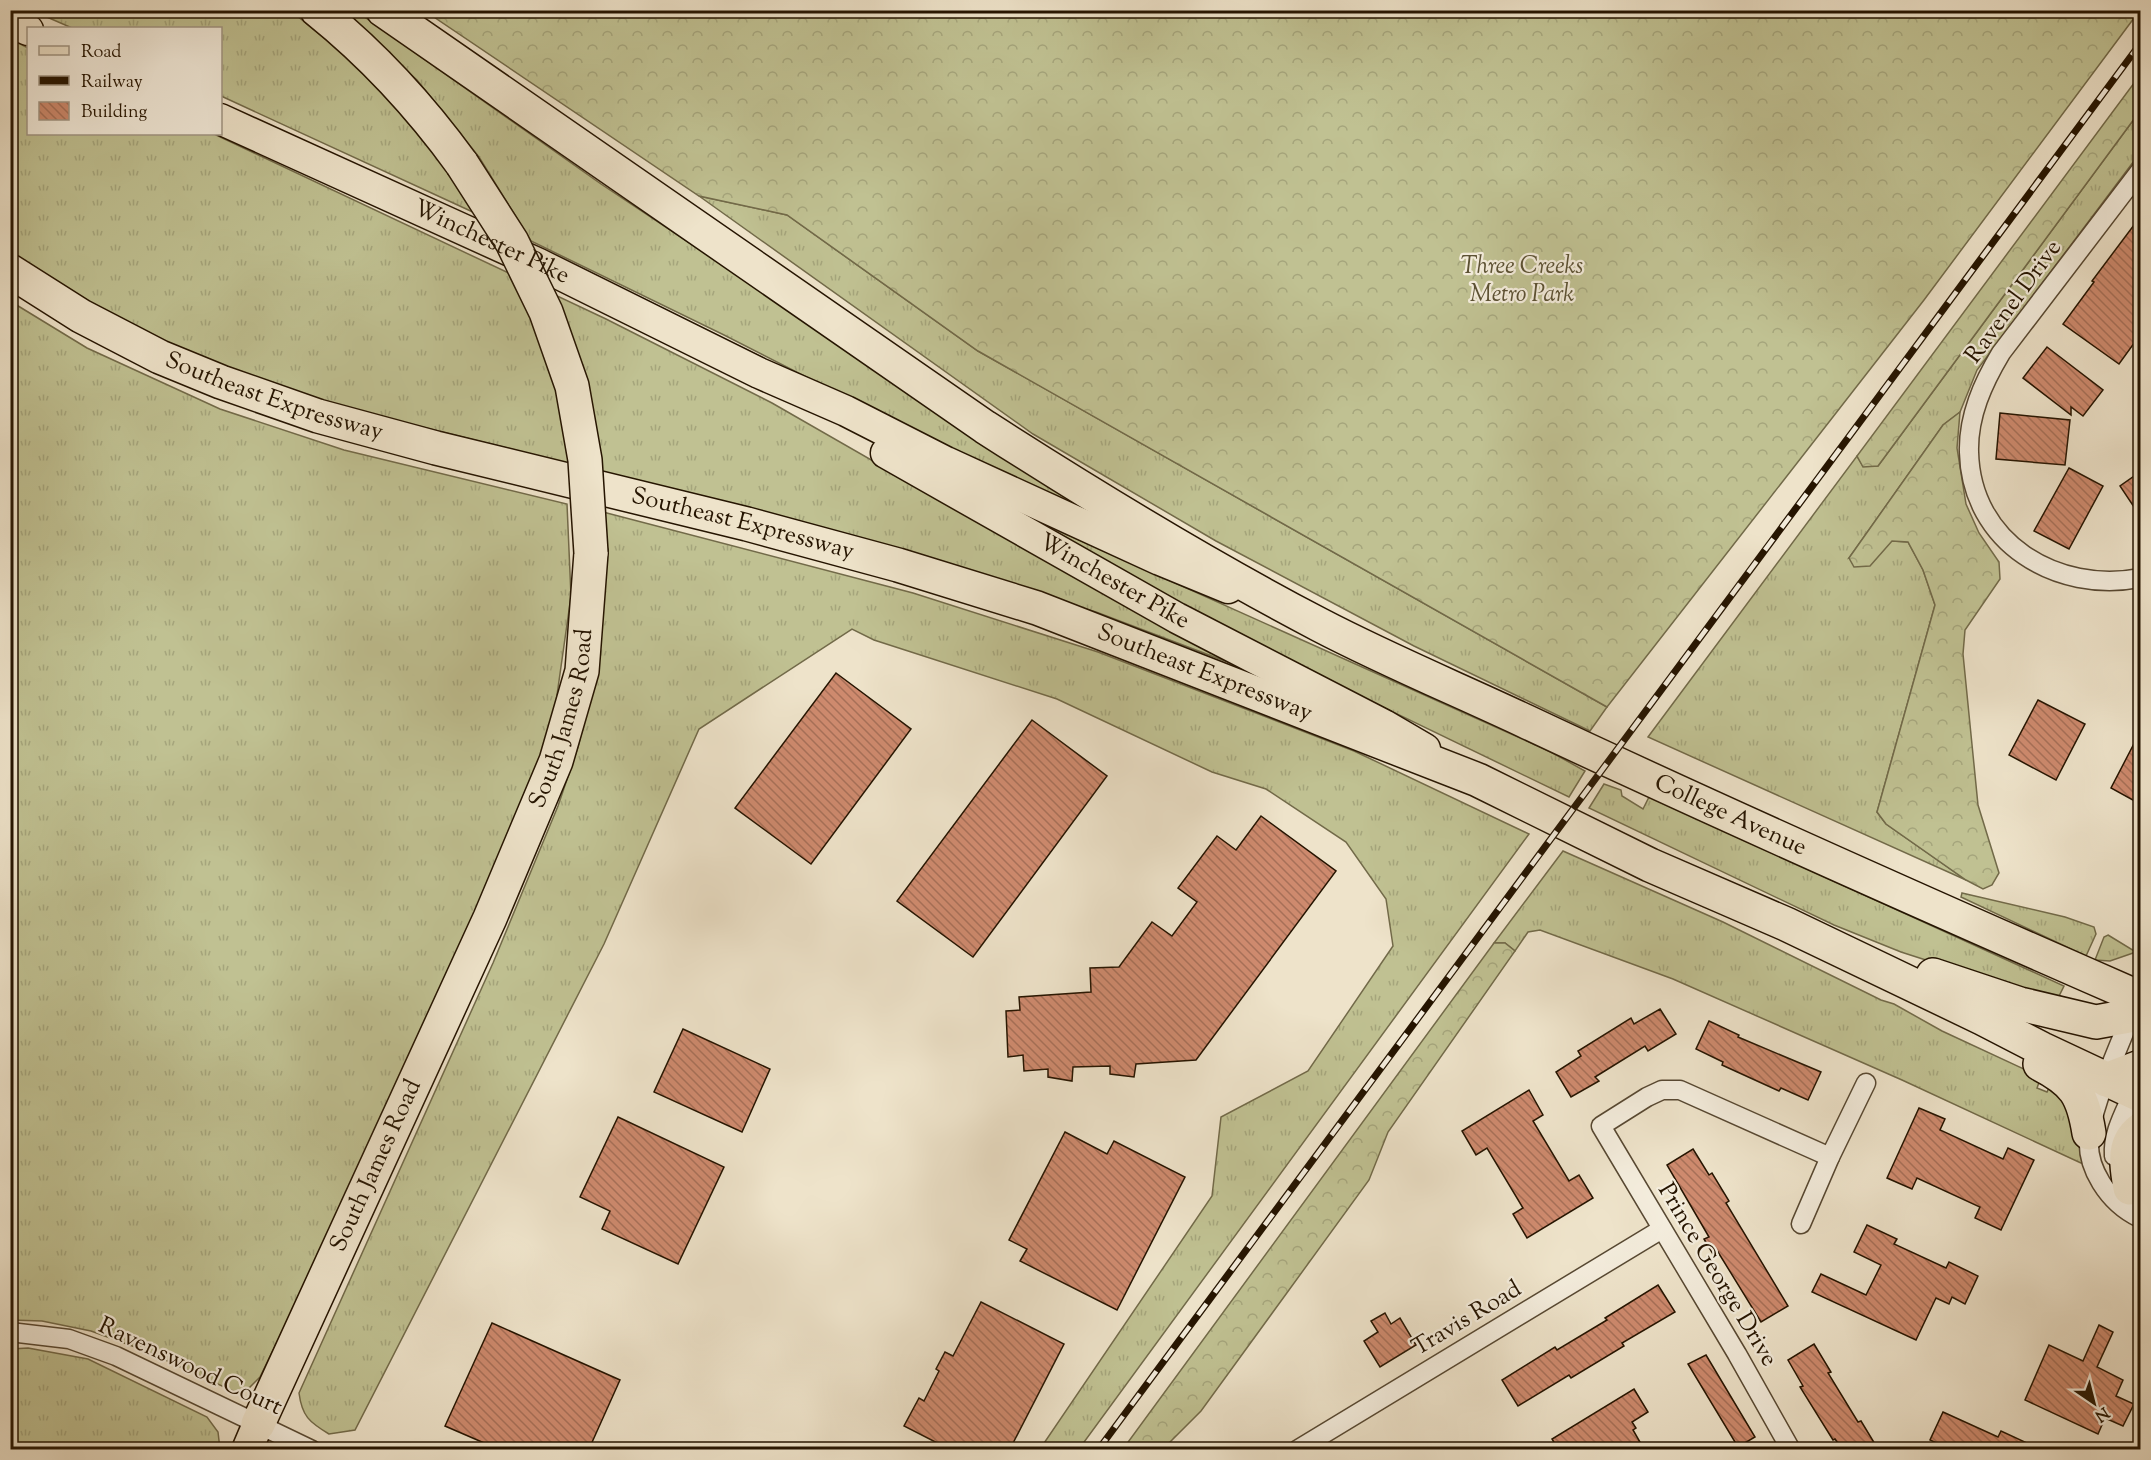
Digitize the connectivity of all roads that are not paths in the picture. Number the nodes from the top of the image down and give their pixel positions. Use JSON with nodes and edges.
{"nodes":[{"id":1,"x":317,"y":10,"type":"edge"},
{"id":2,"x":382,"y":10,"type":"edge"},
{"id":3,"x":10,"y":22,"type":"edge"},
{"id":4,"x":27,"y":30,"type":"edge"},
{"id":5,"x":222,"y":120,"type":"edge"},
{"id":6,"x":2140,"y":171,"type":"edge"},
{"id":7,"x":10,"y":271,"type":"edge"},
{"id":8,"x":759,"y":373,"type":"junction"},
{"id":9,"x":2140,"y":578,"type":"edge"},
{"id":10,"x":1322,"y":626,"type":"junction"},
{"id":11,"x":1478,"y":780,"type":"junction"},
{"id":12,"x":1786,"y":924,"type":"junction"},
{"id":13,"x":1918,"y":987,"type":"junction"},
{"id":14,"x":2138,"y":1003,"type":"edge"},
{"id":15,"x":2132,"y":1082,"type":"edge"},
{"id":16,"x":1866,"y":1083,"type":"dead end"},
{"id":17,"x":2140,"y":1130,"type":"edge"},
{"id":18,"x":2089,"y":1133,"type":"junction"},
{"id":19,"x":1830,"y":1157,"type":"junction"},
{"id":20,"x":2135,"y":1192,"type":"edge"},
{"id":21,"x":2140,"y":1218,"type":"edge"},
{"id":22,"x":1801,"y":1224,"type":"dead end"},
{"id":23,"x":1662,"y":1229,"type":"junction"},
{"id":24,"x":10,"y":1332,"type":"edge"},
{"id":25,"x":252,"y":1437,"type":"edge"},
{"id":26,"x":312,"y":1449,"type":"edge"},
{"id":27,"x":1297,"y":1449,"type":"edge"},
{"id":28,"x":1791,"y":1449,"type":"edge"}],
"edges":[{"from":1,"to":25,"type":"highway","name":"South James Road","bridge":true},
{"from":2,"to":10,"type":"highway"},
{"from":3,"to":4,"type":"main road"},
{"from":5,"to":8,"type":"main road","name":"Winchester Pike"},
{"from":6,"to":9,"type":"street","name":"Ravenel Drive"},
{"from":7,"to":11,"type":"highway","name":"Southeast Expressway"},
{"from":8,"to":10,"type":"main road","name":"Winchester Pike"},
{"from":8,"to":11,"type":"main road","name":"Winchester Pike"},
{"from":10,"to":14,"type":"highway","name":"College Avenue"},
{"from":11,"to":12,"type":"highway"},
{"from":12,"to":13,"type":"highway"},
{"from":12,"to":14,"type":"highway"},
{"from":13,"to":15,"type":"highway"},
{"from":13,"to":18,"type":"highway"},
{"from":14,"to":15,"type":"street"},
{"from":15,"to":18,"type":"street"},
{"from":15,"to":20,"type":"street"},
{"from":16,"to":19,"type":"street"},
{"from":17,"to":20,"type":"highway"},
{"from":18,"to":21,"type":"street"},
{"from":19,"to":22,"type":"street"},
{"from":19,"to":23,"type":"street","name":"Prince George Drive"},
{"from":23,"to":27,"type":"street","name":"Travis Road"},
{"from":23,"to":28,"type":"street","name":"Prince George Drive"},
{"from":24,"to":25,"type":"street","name":"Ravenswood Court"},
{"from":25,"to":26,"type":"street","name":"Ravenswood Court"}]}
